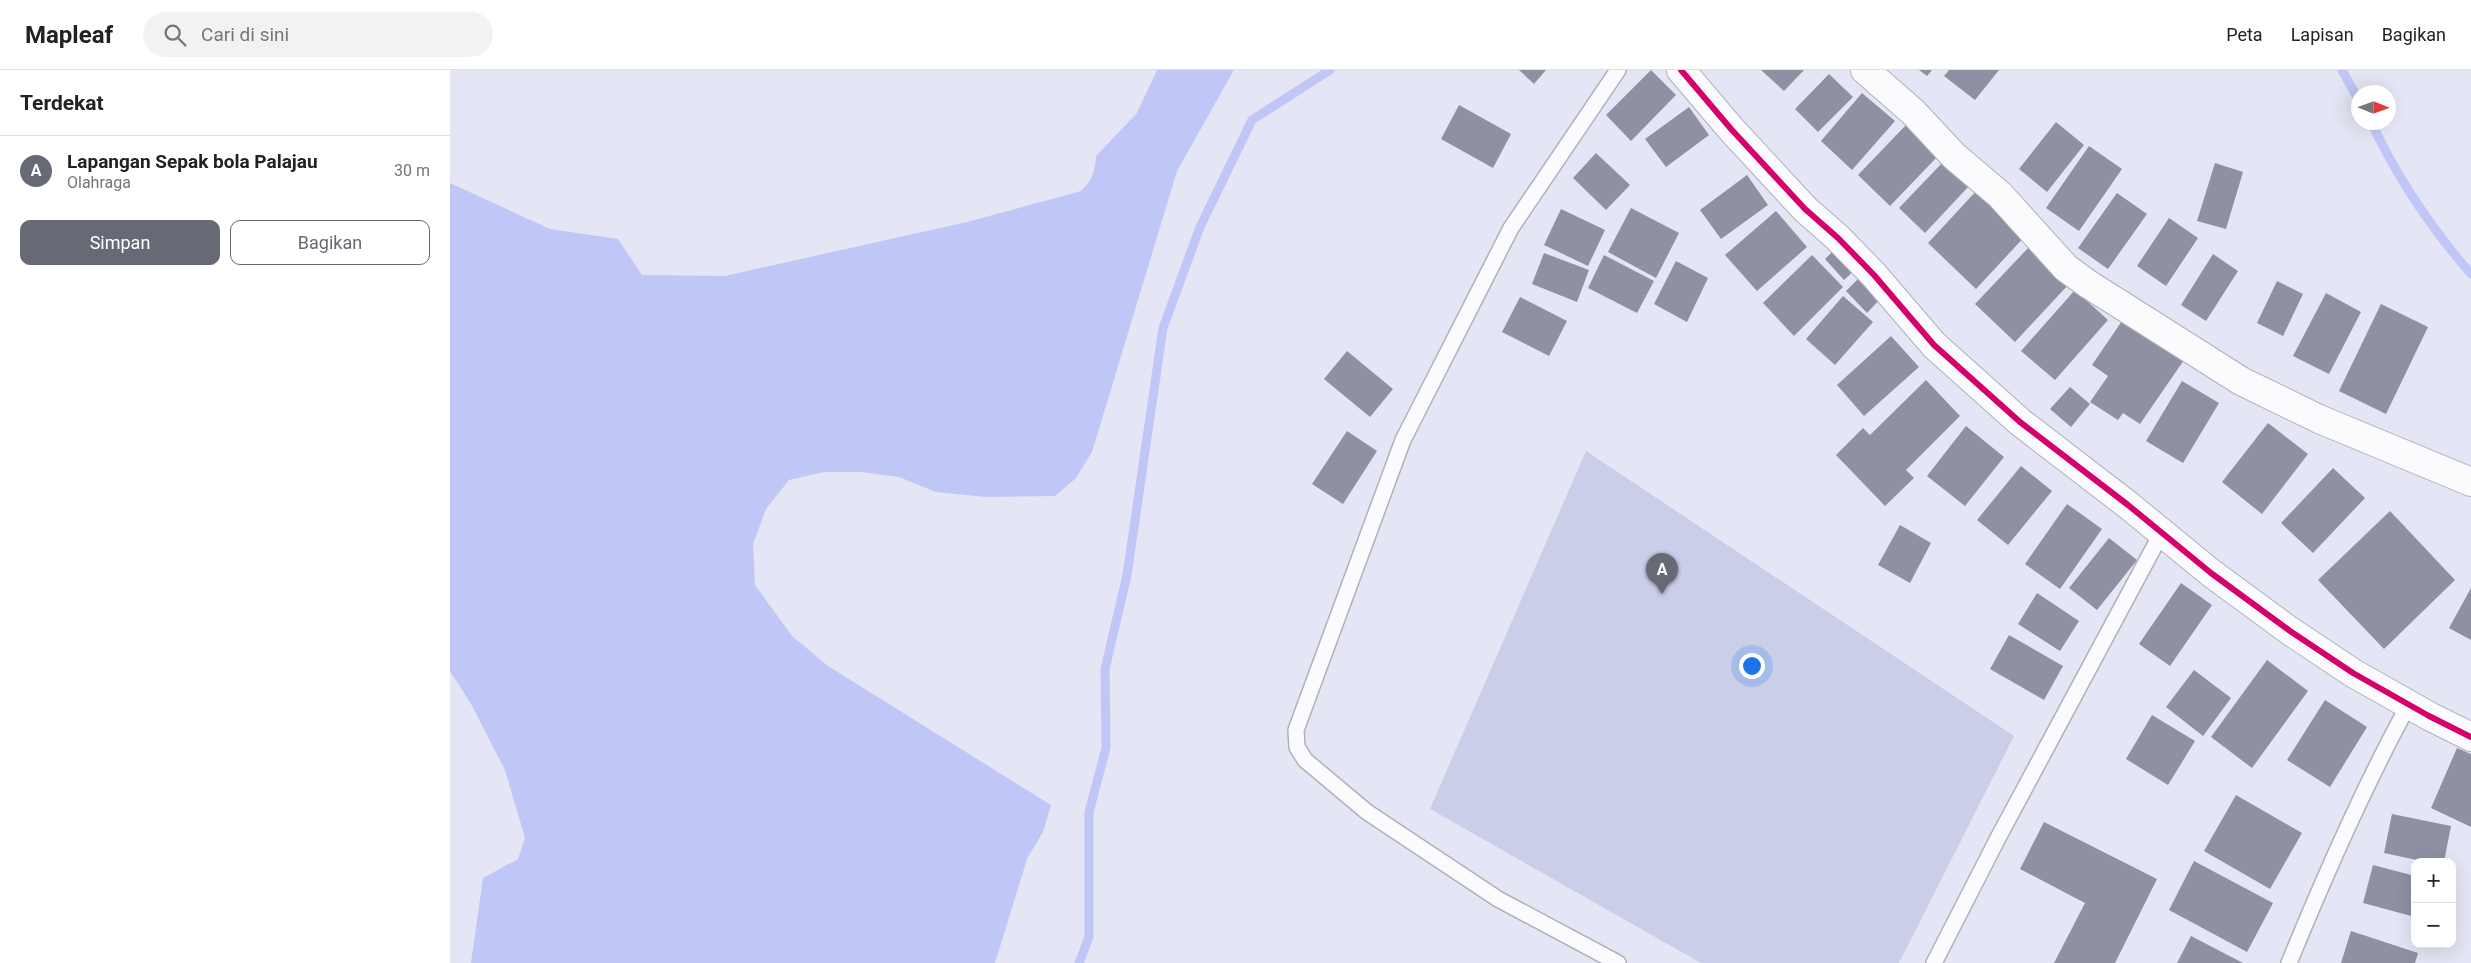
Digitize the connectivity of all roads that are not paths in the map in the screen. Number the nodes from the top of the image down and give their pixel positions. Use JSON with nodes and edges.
{"nodes":[{"id":1,"x":1618,"y":70,"type":"edge"},
{"id":2,"x":1681,"y":70,"type":"edge"},
{"id":3,"x":1866,"y":70,"type":"edge"},
{"id":4,"x":2471,"y":482,"type":"edge"},
{"id":5,"x":2161,"y":534,"type":"junction"},
{"id":6,"x":2409,"y":704,"type":"junction"},
{"id":7,"x":2471,"y":737,"type":"edge"},
{"id":8,"x":1618,"y":963,"type":"edge"},
{"id":9,"x":1934,"y":963,"type":"edge"},
{"id":10,"x":2289,"y":963,"type":"edge"}],
"edges":[{"from":1,"to":8,"type":"lane"},
{"from":2,"to":5,"type":"street"},
{"from":3,"to":4,"type":"street"},
{"from":5,"to":6,"type":"street"},
{"from":5,"to":9,"type":"lane"},
{"from":6,"to":7,"type":"street"},
{"from":6,"to":10,"type":"lane"}]}
